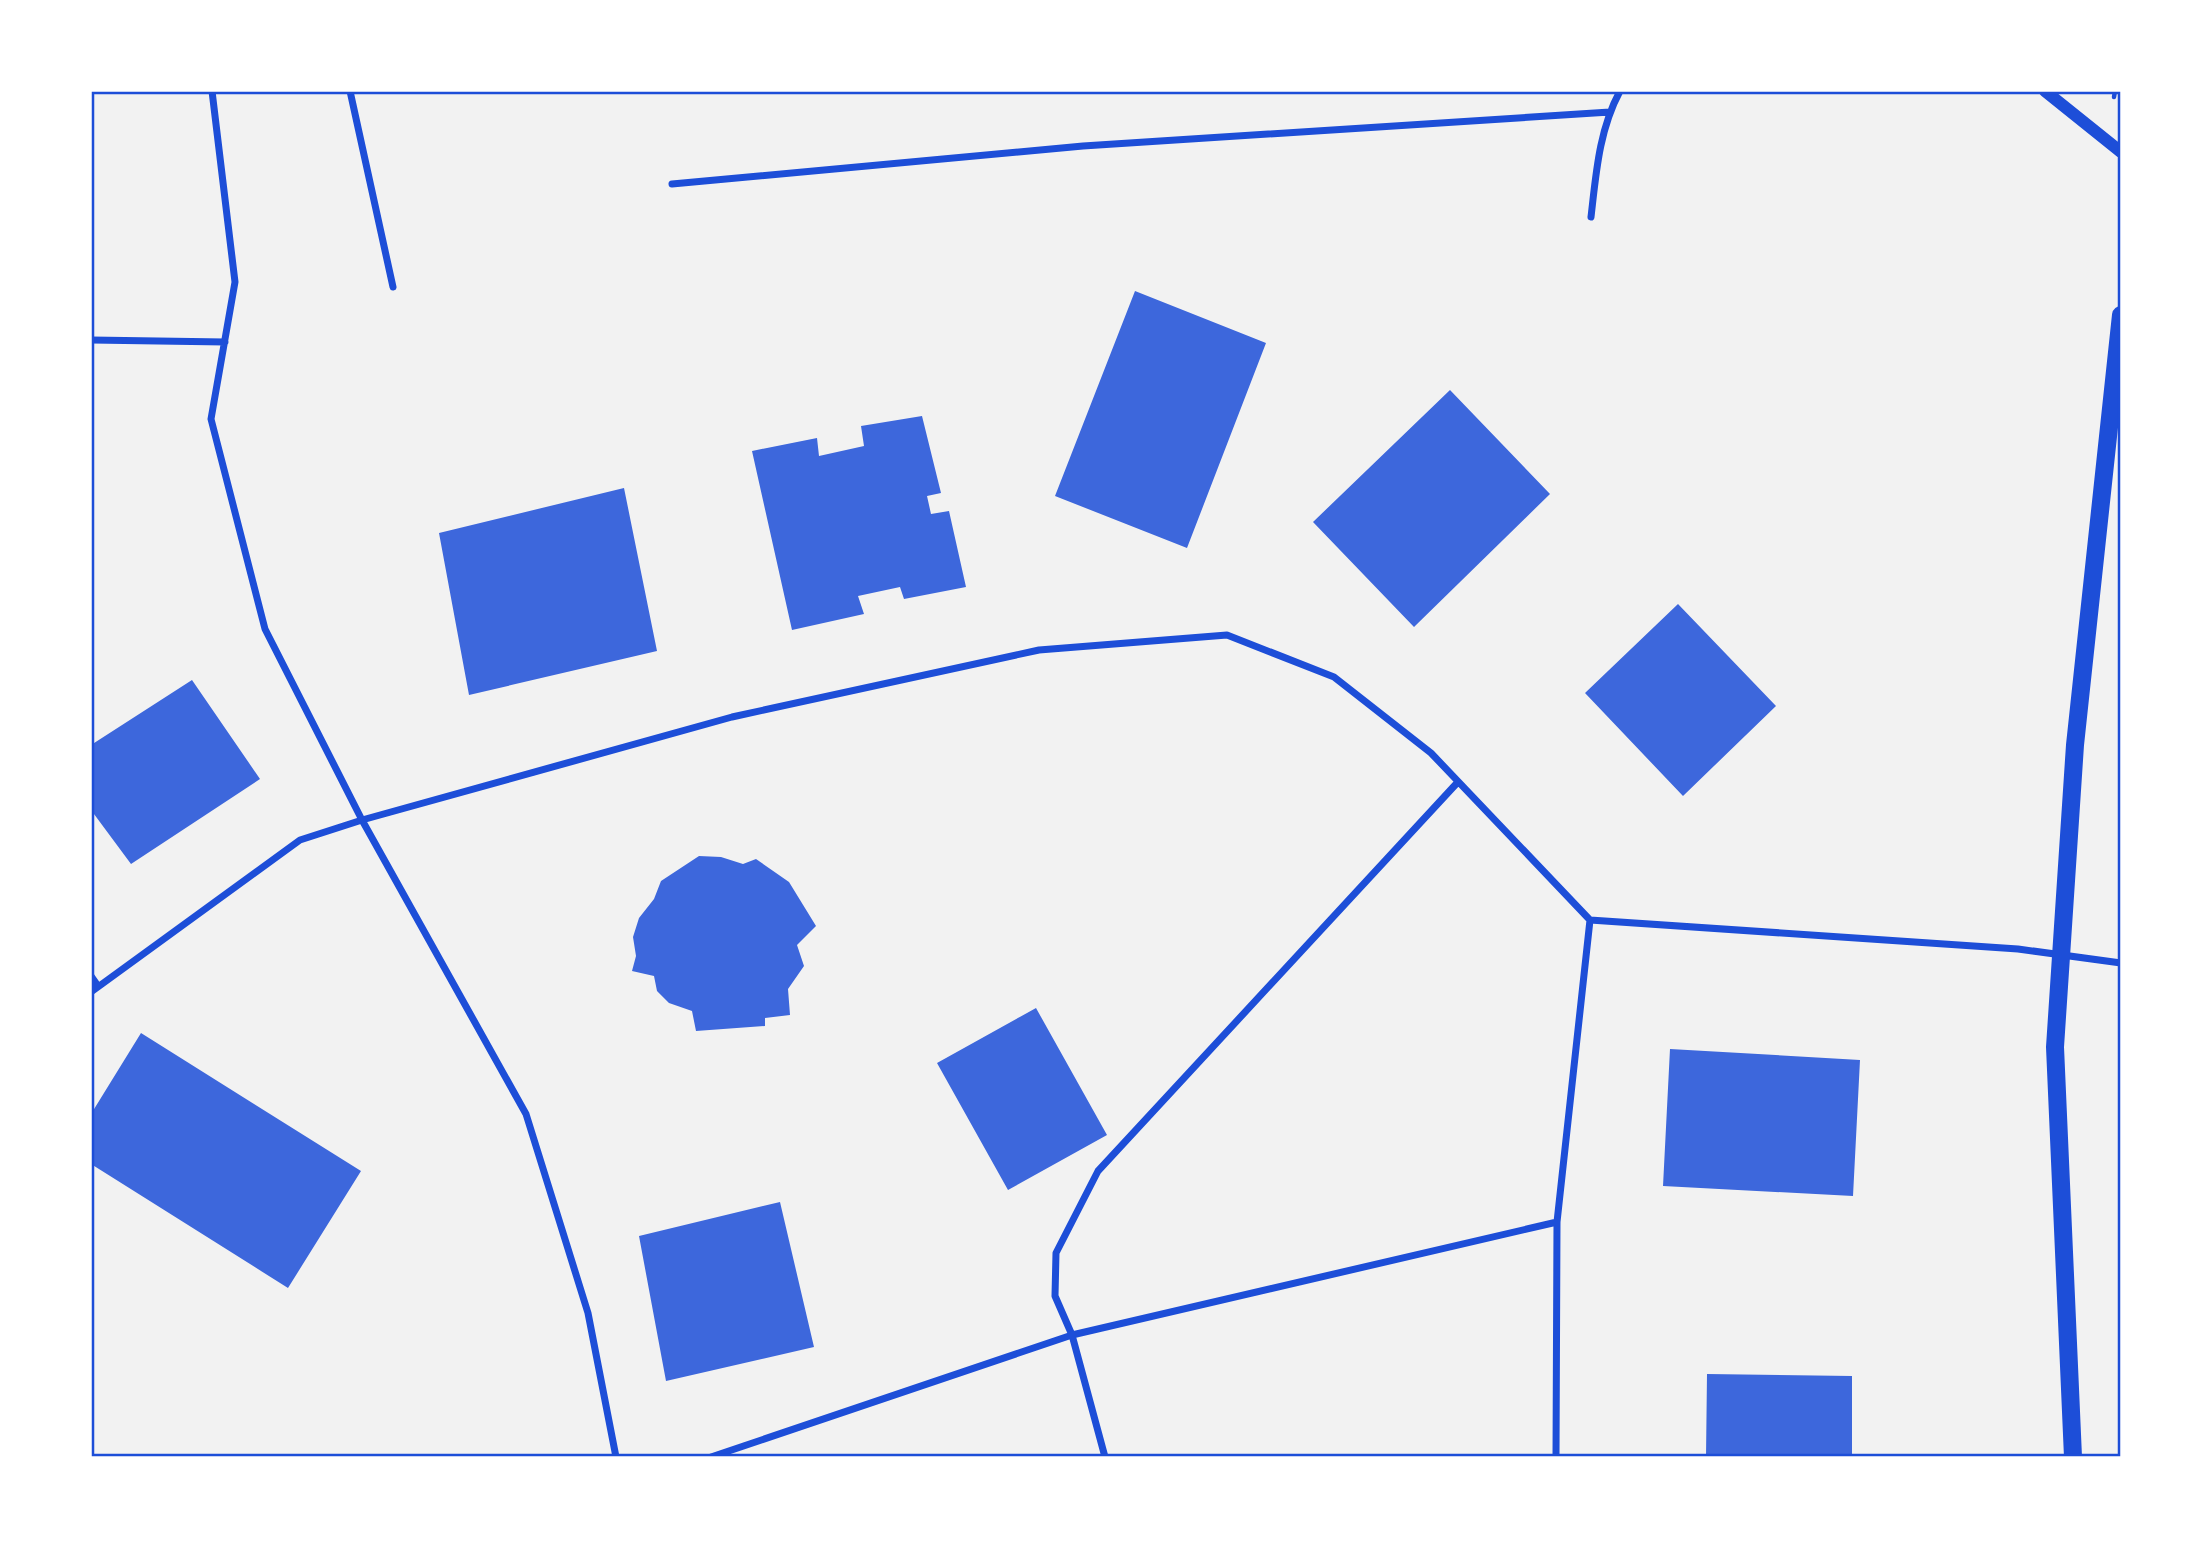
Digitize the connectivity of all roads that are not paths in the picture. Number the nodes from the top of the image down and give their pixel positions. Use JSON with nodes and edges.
{"nodes":[{"id":1,"x":212,"y":91,"type":"edge"},
{"id":2,"x":350,"y":91,"type":"edge"},
{"id":3,"x":1620,"y":91,"type":"edge"},
{"id":4,"x":2045,"y":91,"type":"edge"},
{"id":5,"x":1610,"y":112,"type":"junction"},
{"id":6,"x":2121,"y":152,"type":"edge"},
{"id":7,"x":672,"y":184,"type":"dead end"},
{"id":8,"x":1591,"y":217,"type":"dead end"},
{"id":9,"x":393,"y":287,"type":"dead end"},
{"id":10,"x":2121,"y":315,"type":"edge"},
{"id":11,"x":91,"y":340,"type":"edge"},
{"id":12,"x":225,"y":342,"type":"junction"},
{"id":13,"x":1457,"y":783,"type":"junction"},
{"id":14,"x":362,"y":820,"type":"junction"},
{"id":15,"x":1590,"y":920,"type":"junction"},
{"id":16,"x":2121,"y":963,"type":"edge"},
{"id":17,"x":91,"y":976,"type":"edge"},
{"id":18,"x":95,"y":989,"type":"edge"},
{"id":19,"x":1557,"y":1222,"type":"junction"},
{"id":20,"x":1072,"y":1335,"type":"junction"},
{"id":21,"x":616,"y":1457,"type":"edge"},
{"id":22,"x":710,"y":1457,"type":"edge"},
{"id":23,"x":1105,"y":1457,"type":"edge"},
{"id":24,"x":1556,"y":1457,"type":"edge"},
{"id":25,"x":2073,"y":1457,"type":"edge"}],
"edges":[{"from":1,"to":12,"type":"street"},
{"from":2,"to":9,"type":"street"},
{"from":3,"to":5,"type":"street"},
{"from":4,"to":6,"type":"street"},
{"from":5,"to":7,"type":"street"},
{"from":5,"to":8,"type":"street"},
{"from":10,"to":25,"type":"main road"},
{"from":11,"to":12,"type":"street"},
{"from":12,"to":14,"type":"street"},
{"from":13,"to":14,"type":"street"},
{"from":13,"to":15,"type":"street"},
{"from":13,"to":20,"type":"street"},
{"from":14,"to":18,"type":"street"},
{"from":14,"to":21,"type":"street"},
{"from":15,"to":16,"type":"street"},
{"from":15,"to":19,"type":"street"},
{"from":17,"to":18,"type":"street"},
{"from":19,"to":20,"type":"street"},
{"from":19,"to":24,"type":"street"},
{"from":20,"to":22,"type":"street"},
{"from":20,"to":23,"type":"street"}]}
